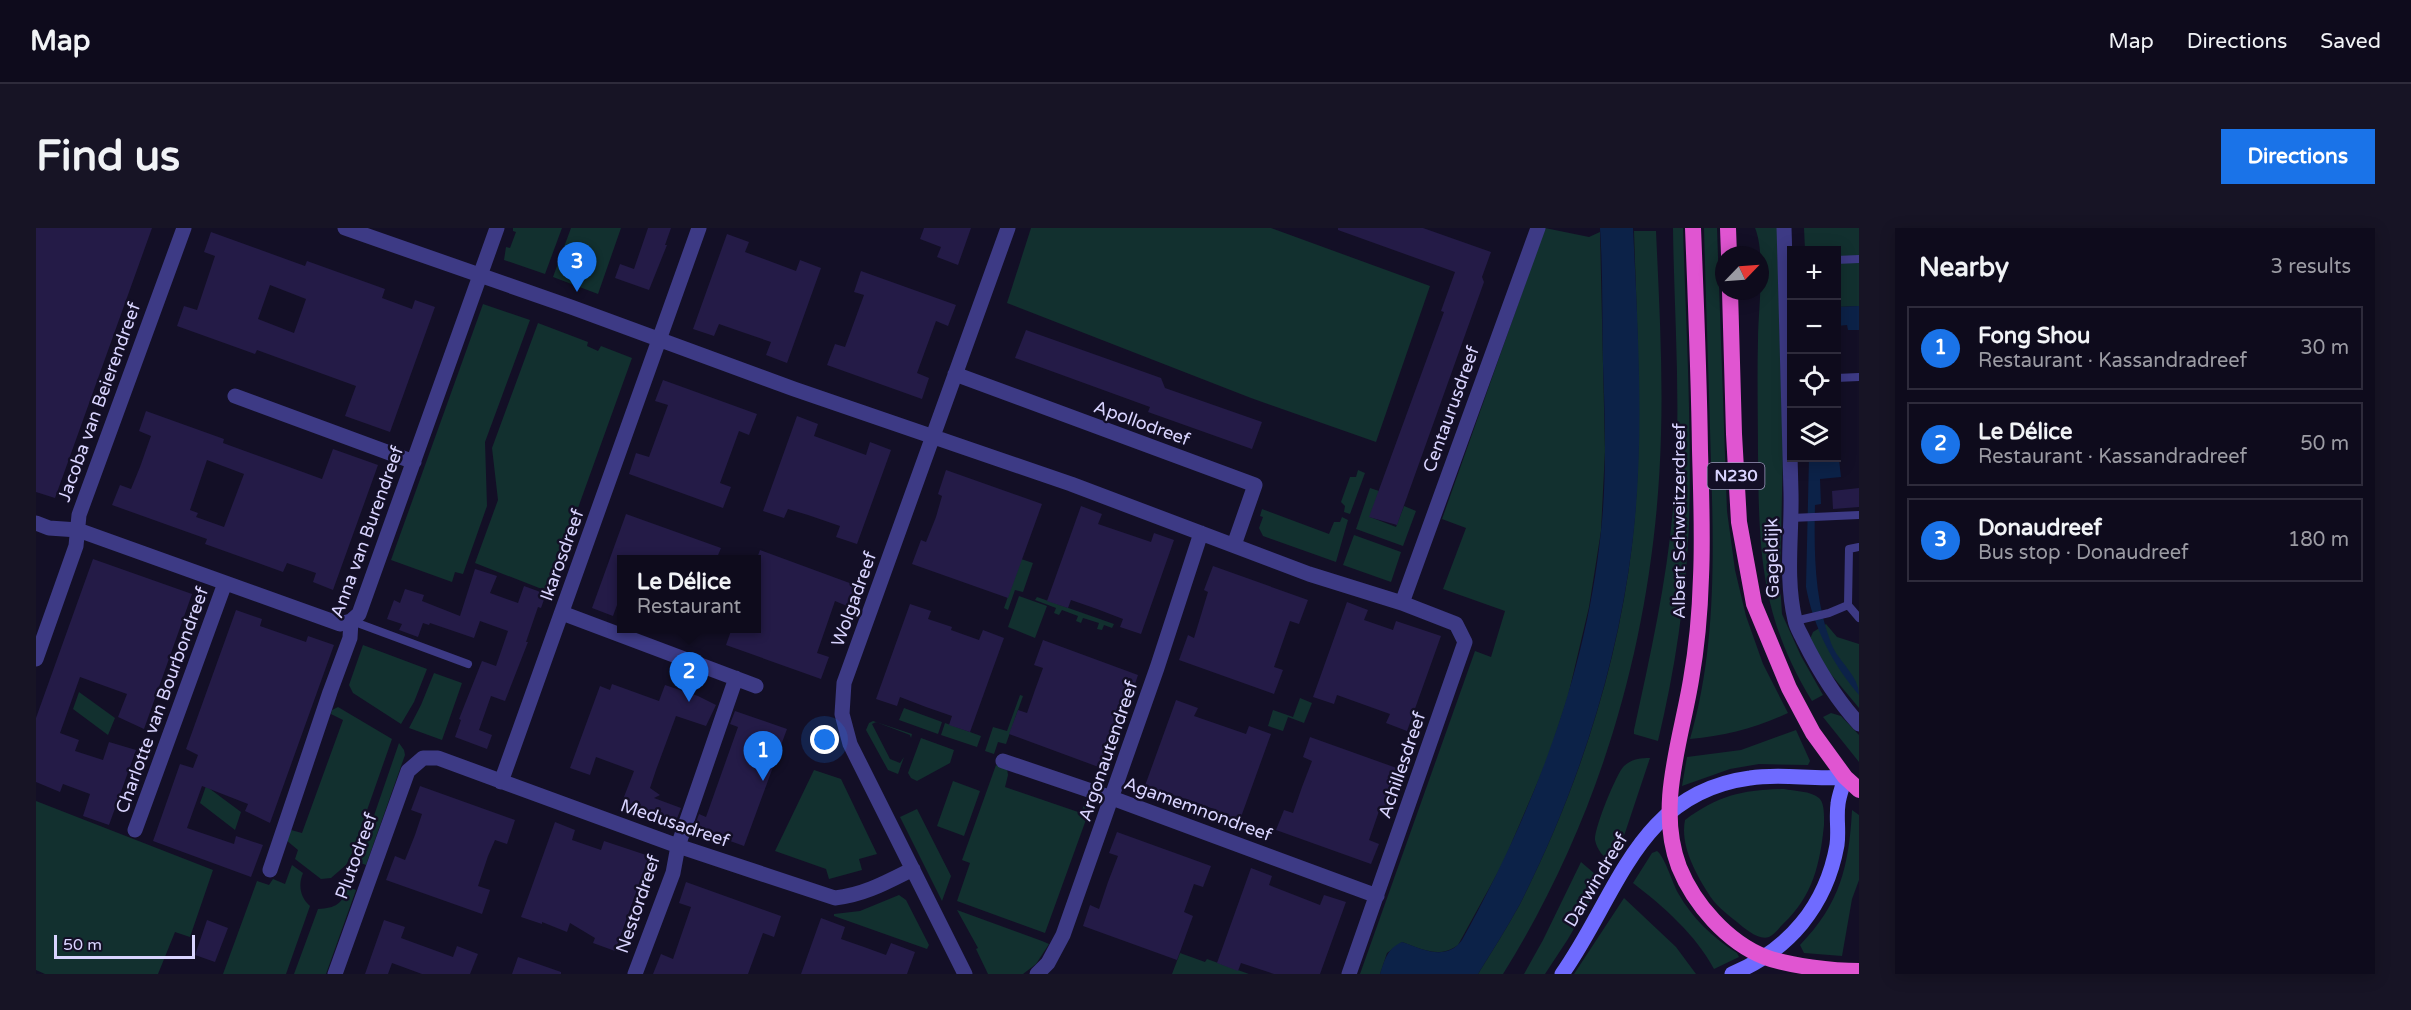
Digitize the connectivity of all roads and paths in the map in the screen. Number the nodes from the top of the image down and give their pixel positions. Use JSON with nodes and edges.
{"nodes":[{"id":1,"x":184,"y":228,"type":"edge"},
{"id":2,"x":345,"y":228,"type":"edge"},
{"id":3,"x":497,"y":228,"type":"edge"},
{"id":4,"x":699,"y":228,"type":"edge"},
{"id":5,"x":1008,"y":228,"type":"edge"},
{"id":6,"x":1538,"y":228,"type":"edge"},
{"id":7,"x":1693,"y":228,"type":"edge"},
{"id":8,"x":1728,"y":228,"type":"edge"},
{"id":9,"x":1784,"y":228,"type":"edge"},
{"id":10,"x":1729,"y":246,"type":"edge"},
{"id":11,"x":1787,"y":253,"type":"edge"},
{"id":12,"x":1859,"y":259,"type":"edge"},
{"id":13,"x":1841,"y":260,"type":"edge"},
{"id":14,"x":479,"y":276,"type":"junction"},
{"id":15,"x":1730,"y":300,"type":"edge"},
{"id":16,"x":1789,"y":300,"type":"edge"},
{"id":17,"x":660,"y":340,"type":"junction"},
{"id":18,"x":1790,"y":354,"type":"edge"},
{"id":19,"x":955,"y":374,"type":"junction"},
{"id":20,"x":1859,"y":377,"type":"edge"},
{"id":21,"x":1841,"y":378,"type":"edge"},
{"id":22,"x":235,"y":396,"type":"dead end"},
{"id":23,"x":1790,"y":408,"type":"edge"},
{"id":24,"x":934,"y":435,"type":"junction"},
{"id":25,"x":414,"y":462,"type":"junction"},
{"id":26,"x":1859,"y":514,"type":"edge"},
{"id":27,"x":1791,"y":518,"type":"junction"},
{"id":28,"x":36,"y":524,"type":"edge"},
{"id":29,"x":78,"y":530,"type":"junction"},
{"id":30,"x":1201,"y":533,"type":"junction"},
{"id":31,"x":1234,"y":546,"type":"junction"},
{"id":32,"x":1859,"y":547,"type":"edge"},
{"id":33,"x":225,"y":583,"type":"junction"},
{"id":34,"x":1402,"y":603,"type":"junction"},
{"id":35,"x":1848,"y":605,"type":"junction"},
{"id":36,"x":562,"y":613,"type":"junction"},
{"id":37,"x":1859,"y":618,"type":"edge"},
{"id":38,"x":351,"y":621,"type":"junction"},
{"id":39,"x":1795,"y":621,"type":"junction"},
{"id":40,"x":36,"y":659,"type":"edge"},
{"id":41,"x":468,"y":664,"type":"dead end"},
{"id":42,"x":736,"y":678,"type":"junction"},
{"id":43,"x":756,"y":686,"type":"dead end"},
{"id":44,"x":1859,"y":724,"type":"edge"},
{"id":45,"x":423,"y":758,"type":"joint"},
{"id":46,"x":1003,"y":761,"type":"dead end"},
{"id":47,"x":1845,"y":777,"type":"junction"},
{"id":48,"x":501,"y":783,"type":"junction"},
{"id":49,"x":1859,"y":790,"type":"edge"},
{"id":50,"x":1112,"y":798,"type":"junction"},
{"id":51,"x":1669,"y":812,"type":"junction"},
{"id":52,"x":135,"y":830,"type":"dead end"},
{"id":53,"x":678,"y":846,"type":"junction"},
{"id":54,"x":913,"y":869,"type":"junction"},
{"id":55,"x":270,"y":870,"type":"dead end"},
{"id":56,"x":1377,"y":896,"type":"junction"},
{"id":57,"x":1765,"y":957,"type":"junction"},
{"id":58,"x":1859,"y":971,"type":"edge"},
{"id":59,"x":335,"y":974,"type":"edge"},
{"id":60,"x":635,"y":974,"type":"edge"},
{"id":61,"x":965,"y":974,"type":"edge"},
{"id":62,"x":1037,"y":974,"type":"edge"},
{"id":63,"x":1349,"y":974,"type":"edge"},
{"id":64,"x":1563,"y":974,"type":"edge"},
{"id":65,"x":1732,"y":974,"type":"edge"}],
"edges":[{"from":1,"to":29,"type":"street","name":"Jacoba van Beierendreef"},
{"from":2,"to":14,"type":"street"},
{"from":3,"to":14,"type":"street","name":"Anna van Burendreef"},
{"from":4,"to":17,"type":"street","name":"Ikarosdreef"},
{"from":5,"to":19,"type":"street","name":"Wolgadreef"},
{"from":6,"to":34,"type":"street","name":"Centaurusdreef"},
{"from":7,"to":51,"type":"highway","name":"Albert Schweitzerdreef","number":"N230"},
{"from":8,"to":10,"type":"highway"},
{"from":9,"to":11,"type":"street","name":"Gageldijk"},
{"from":12,"to":13,"type":"lane"},
{"from":14,"to":17,"type":"street"},
{"from":14,"to":25,"type":"street","name":"Anna van Burendreef"},
{"from":15,"to":47,"type":"highway","number":"N230"},
{"from":16,"to":18,"type":"street","name":"Gageldijk"},
{"from":17,"to":24,"type":"street"},
{"from":17,"to":36,"type":"street","name":"Ikarosdreef"},
{"from":19,"to":24,"type":"street","name":"Wolgadreef"},
{"from":19,"to":31,"type":"street","name":"Apollodreef"},
{"from":20,"to":21,"type":"lane"},
{"from":22,"to":25,"type":"street"},
{"from":23,"to":27,"type":"street","name":"Gageldijk"},
{"from":24,"to":30,"type":"street"},
{"from":24,"to":54,"type":"street","name":"Wolgadreef"},
{"from":25,"to":38,"type":"street","name":"Anna van Burendreef"},
{"from":26,"to":27,"type":"lane"},
{"from":27,"to":39,"type":"street","name":"Gageldijk"},
{"from":28,"to":29,"type":"street","name":"Charlotte van Bourbondreef"},
{"from":29,"to":33,"type":"street","name":"Charlotte van Bourbondreef"},
{"from":29,"to":40,"type":"street","name":"Jacoba van Beierendreef"},
{"from":30,"to":31,"type":"street"},
{"from":30,"to":50,"type":"street","name":"Argonautendreef"},
{"from":31,"to":34,"type":"street"},
{"from":32,"to":35,"type":"lane"},
{"from":33,"to":38,"type":"street","name":"Charlotte van Bourbondreef"},
{"from":33,"to":52,"type":"street","name":"Charlotte van Bourbondreef"},
{"from":34,"to":56,"type":"street","name":"Achillesdreef"},
{"from":35,"to":37,"type":"lane"},
{"from":35,"to":39,"type":"lane"},
{"from":36,"to":42,"type":"street"},
{"from":36,"to":48,"type":"street","name":"Ikarosdreef"},
{"from":38,"to":41,"type":"lane"},
{"from":38,"to":55,"type":"street","name":"Anna van Burendreef"},
{"from":39,"to":44,"type":"street","name":"Gageldijk"},
{"from":42,"to":43,"type":"street"},
{"from":42,"to":53,"type":"street","name":"Nestordreef"},
{"from":45,"to":48,"type":"street","name":"Medusadreef"},
{"from":45,"to":59,"type":"street","name":"Plutodreef"},
{"from":46,"to":50,"type":"street","name":"Agamemnondreef"},
{"from":47,"to":49,"type":"highway","number":"N230"},
{"from":47,"to":51,"type":"main road","name":"Darwindreef"},
{"from":47,"to":57,"type":"main road"},
{"from":48,"to":53,"type":"street","name":"Medusadreef"},
{"from":50,"to":56,"type":"street","name":"Agamemnondreef"},
{"from":50,"to":62,"type":"street","name":"Argonautendreef"},
{"from":51,"to":57,"type":"highway","number":"N230"},
{"from":51,"to":64,"type":"main road","name":"Darwindreef"},
{"from":53,"to":54,"type":"street","name":"Medusadreef"},
{"from":53,"to":60,"type":"street","name":"Nestordreef"},
{"from":54,"to":61,"type":"street","name":"Wolgadreef"},
{"from":56,"to":63,"type":"street","name":"Achillesdreef"},
{"from":57,"to":58,"type":"highway","number":"N230"},
{"from":57,"to":65,"type":"main road"}]}
